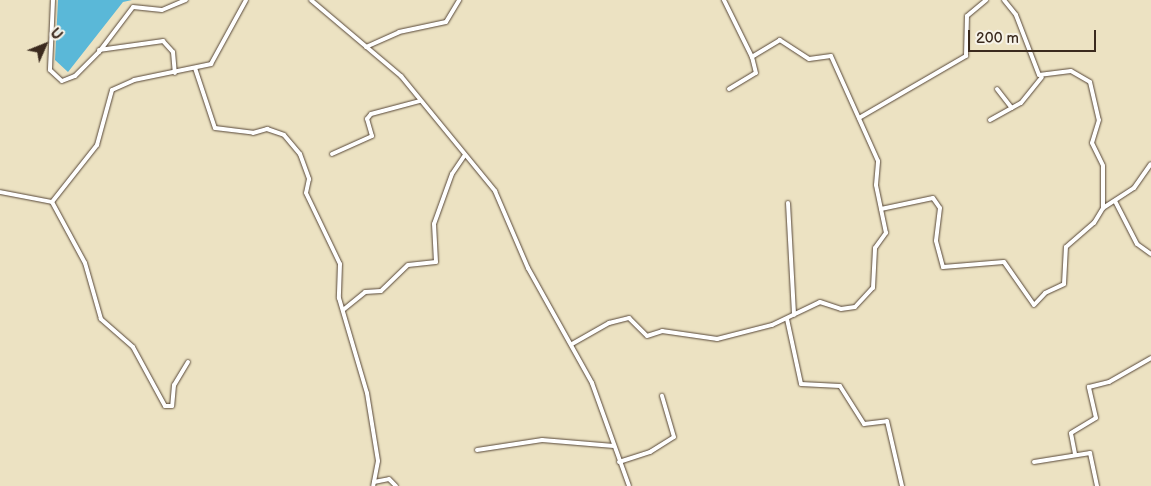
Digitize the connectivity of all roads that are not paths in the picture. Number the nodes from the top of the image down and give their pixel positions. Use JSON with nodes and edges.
{"nodes":[{"id":1,"x":53,"y":0,"type":"edge"},
{"id":2,"x":186,"y":0,"type":"edge"},
{"id":3,"x":246,"y":0,"type":"edge"},
{"id":4,"x":311,"y":0,"type":"edge"},
{"id":5,"x":460,"y":0,"type":"edge"},
{"id":6,"x":724,"y":0,"type":"edge"},
{"id":7,"x":986,"y":0,"type":"edge"},
{"id":8,"x":1004,"y":0,"type":"edge"},
{"id":9,"x":366,"y":47,"type":"junction"},
{"id":10,"x":100,"y":50,"type":"junction"},
{"id":11,"x":752,"y":57,"type":"junction"},
{"id":12,"x":195,"y":68,"type":"junction"},
{"id":13,"x":175,"y":73,"type":"junction"},
{"id":14,"x":1042,"y":77,"type":"junction"},
{"id":15,"x":729,"y":89,"type":"dead end"},
{"id":16,"x":997,"y":89,"type":"dead end"},
{"id":17,"x":420,"y":101,"type":"junction"},
{"id":18,"x":1012,"y":108,"type":"junction"},
{"id":19,"x":859,"y":118,"type":"junction"},
{"id":20,"x":990,"y":120,"type":"dead end"},
{"id":21,"x":332,"y":154,"type":"dead end"},
{"id":22,"x":464,"y":156,"type":"junction"},
{"id":23,"x":1151,"y":164,"type":"edge"},
{"id":24,"x":0,"y":192,"type":"edge"},
{"id":25,"x":1115,"y":201,"type":"junction"},
{"id":26,"x":52,"y":202,"type":"junction"},
{"id":27,"x":788,"y":203,"type":"dead end"},
{"id":28,"x":1102,"y":208,"type":"junction"},
{"id":29,"x":881,"y":209,"type":"junction"},
{"id":30,"x":1151,"y":254,"type":"edge"},
{"id":31,"x":343,"y":310,"type":"junction"},
{"id":32,"x":794,"y":315,"type":"junction"},
{"id":33,"x":787,"y":319,"type":"junction"},
{"id":34,"x":572,"y":344,"type":"junction"},
{"id":35,"x":1151,"y":358,"type":"edge"},
{"id":36,"x":188,"y":362,"type":"dead end"},
{"id":37,"x":662,"y":396,"type":"dead end"},
{"id":38,"x":614,"y":446,"type":"junction"},
{"id":39,"x":477,"y":450,"type":"dead end"},
{"id":40,"x":1075,"y":454,"type":"junction"},
{"id":41,"x":619,"y":462,"type":"junction"},
{"id":42,"x":1034,"y":462,"type":"dead end"},
{"id":43,"x":373,"y":484,"type":"edge"},
{"id":44,"x":396,"y":486,"type":"edge"},
{"id":45,"x":629,"y":486,"type":"edge"},
{"id":46,"x":902,"y":486,"type":"edge"},
{"id":47,"x":1097,"y":486,"type":"edge"}],
"edges":[{"from":1,"to":10,"type":"street"},
{"from":2,"to":10,"type":"street"},
{"from":3,"to":12,"type":"street"},
{"from":4,"to":9,"type":"street"},
{"from":5,"to":9,"type":"street"},
{"from":6,"to":11,"type":"street"},
{"from":7,"to":19,"type":"street"},
{"from":8,"to":14,"type":"street"},
{"from":9,"to":17,"type":"street"},
{"from":10,"to":13,"type":"street"},
{"from":11,"to":15,"type":"street"},
{"from":11,"to":19,"type":"street"},
{"from":12,"to":13,"type":"street"},
{"from":12,"to":31,"type":"street"},
{"from":13,"to":26,"type":"street"},
{"from":14,"to":18,"type":"street"},
{"from":14,"to":28,"type":"street"},
{"from":16,"to":18,"type":"street"},
{"from":17,"to":21,"type":"street"},
{"from":17,"to":22,"type":"street"},
{"from":18,"to":20,"type":"street"},
{"from":19,"to":29,"type":"street"},
{"from":22,"to":31,"type":"street"},
{"from":22,"to":34,"type":"street"},
{"from":23,"to":25,"type":"street"},
{"from":24,"to":26,"type":"street"},
{"from":25,"to":28,"type":"street"},
{"from":25,"to":30,"type":"street"},
{"from":26,"to":36,"type":"street"},
{"from":27,"to":32,"type":"street"},
{"from":28,"to":29,"type":"street"},
{"from":29,"to":32,"type":"street"},
{"from":31,"to":43,"type":"street"},
{"from":32,"to":33,"type":"street"},
{"from":33,"to":34,"type":"street"},
{"from":33,"to":46,"type":"street"},
{"from":34,"to":38,"type":"street"},
{"from":35,"to":40,"type":"street"},
{"from":37,"to":41,"type":"street"},
{"from":38,"to":39,"type":"street"},
{"from":38,"to":41,"type":"street"},
{"from":40,"to":42,"type":"street"},
{"from":40,"to":47,"type":"street"},
{"from":41,"to":45,"type":"street"},
{"from":43,"to":44,"type":"street"}]}
